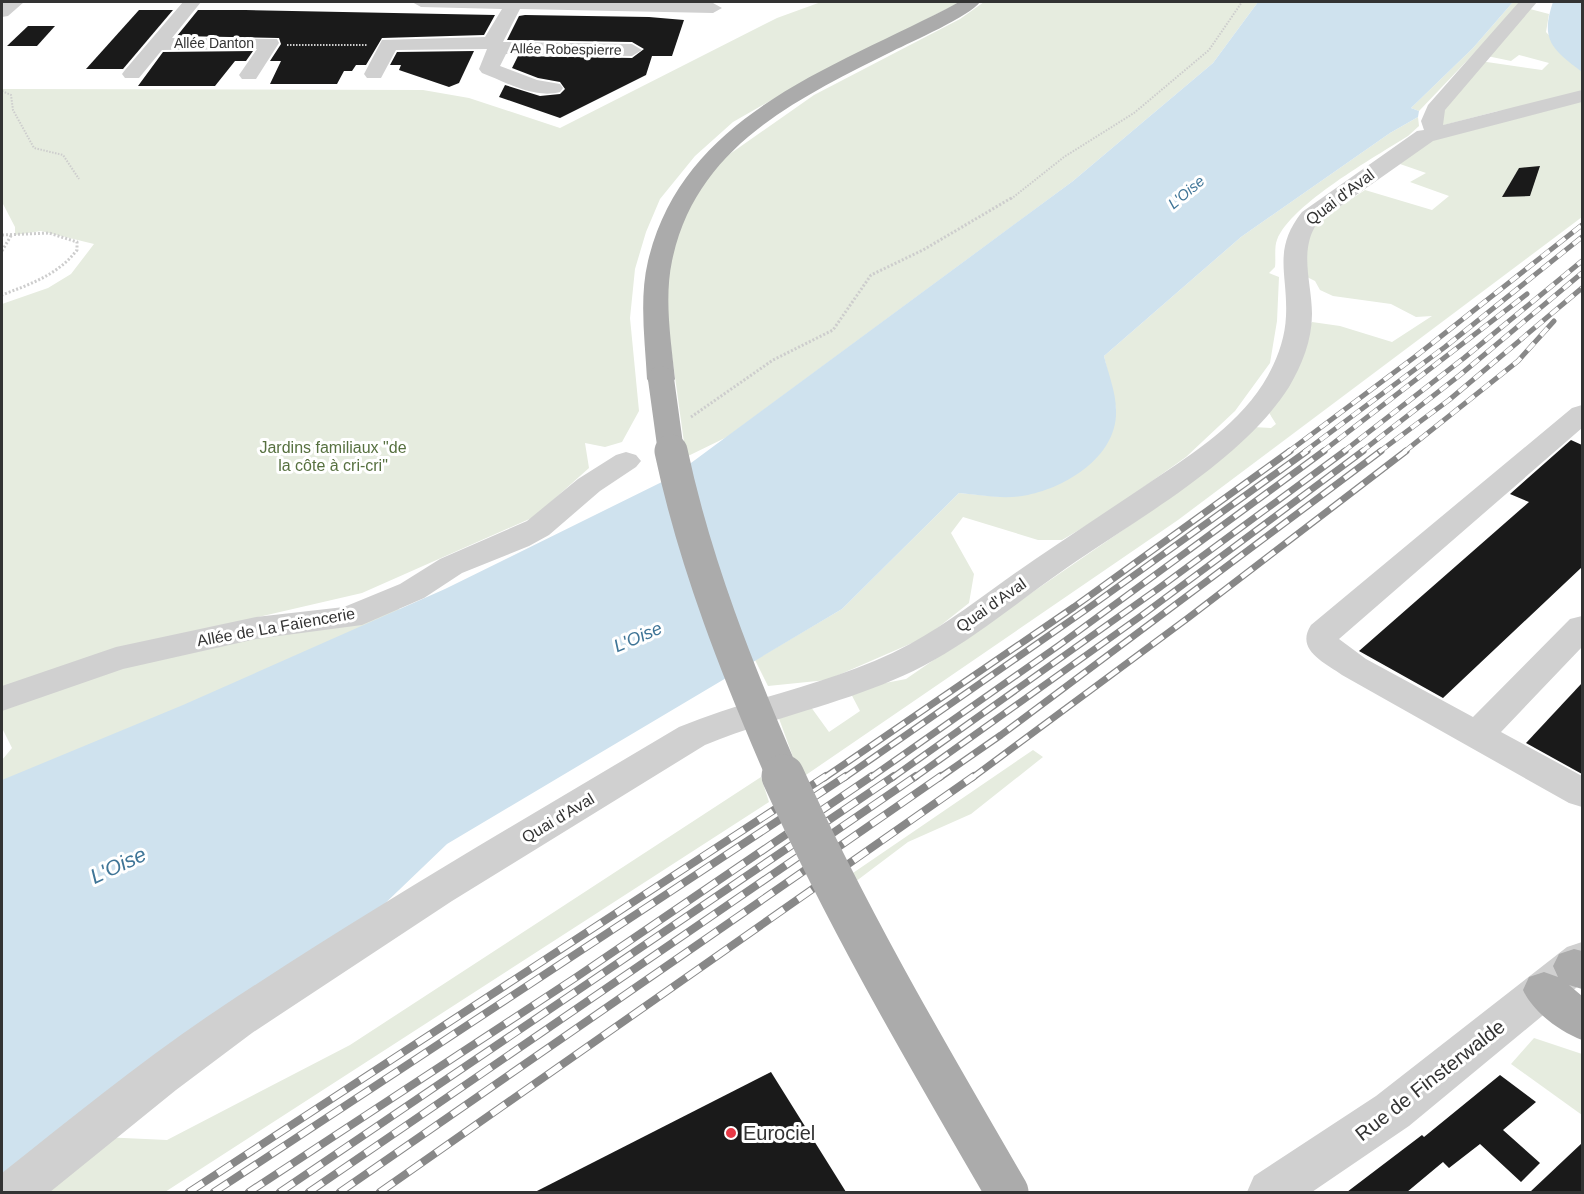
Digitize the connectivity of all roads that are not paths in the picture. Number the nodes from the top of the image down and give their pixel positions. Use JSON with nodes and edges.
{"nodes":[{"id":1,"x":15,"y":2,"type":"edge"},
{"id":2,"x":192,"y":2,"type":"edge"},
{"id":3,"x":421,"y":2,"type":"edge"},
{"id":4,"x":971,"y":2,"type":"edge"},
{"id":5,"x":1528,"y":2,"type":"edge"},
{"id":6,"x":514,"y":4,"type":"junction"},
{"id":7,"x":709,"y":6,"type":"edge"},
{"id":8,"x":2,"y":12,"type":"edge"},
{"id":9,"x":156,"y":44,"type":"junction"},
{"id":10,"x":495,"y":46,"type":"junction"},
{"id":11,"x":632,"y":50,"type":"dead end"},
{"id":12,"x":132,"y":74,"type":"dead end"},
{"id":13,"x":374,"y":74,"type":"dead end"},
{"id":14,"x":249,"y":75,"type":"dead end"},
{"id":15,"x":553,"y":88,"type":"dead end"},
{"id":16,"x":1582,"y":96,"type":"edge"},
{"id":17,"x":1433,"y":133,"type":"junction"},
{"id":18,"x":1582,"y":414,"type":"edge"},
{"id":19,"x":626,"y":461,"type":"dead end"},
{"id":20,"x":1582,"y":627,"type":"edge"},
{"id":21,"x":2,"y":699,"type":"edge"},
{"id":22,"x":1477,"y":735,"type":"junction"},
{"id":23,"x":1582,"y":793,"type":"edge"},
{"id":24,"x":1571,"y":972,"type":"edge"},
{"id":25,"x":1582,"y":1021,"type":"edge"},
{"id":26,"x":14,"y":1192,"type":"edge"},
{"id":27,"x":1007,"y":1192,"type":"edge"},
{"id":28,"x":1271,"y":1192,"type":"edge"}],
"edges":[{"from":1,"to":8,"type":"street"},
{"from":2,"to":9,"type":"street"},
{"from":3,"to":6,"type":"street"},
{"from":4,"to":27,"type":"main road","bridge":true},
{"from":5,"to":17,"type":"street"},
{"from":6,"to":7,"type":"street"},
{"from":6,"to":10,"type":"street"},
{"from":9,"to":12,"type":"street"},
{"from":9,"to":14,"type":"street","name":"Allée Danton"},
{"from":10,"to":11,"type":"street","name":"Allée Robespierre"},
{"from":10,"to":13,"type":"street","name":"Allée Robespierre"},
{"from":10,"to":15,"type":"street"},
{"from":16,"to":17,"type":"street","name":"Quai d'Aval"},
{"from":17,"to":26,"type":"street","name":"Quai d'Aval"},
{"from":18,"to":22,"type":"street"},
{"from":19,"to":21,"type":"street","name":"Allée de La Faïencerie"},
{"from":20,"to":22,"type":"street"},
{"from":22,"to":23,"type":"street"},
{"from":24,"to":25,"type":"main road"},
{"from":24,"to":28,"type":"street","name":"Rue de Finsterwalde"}]}
